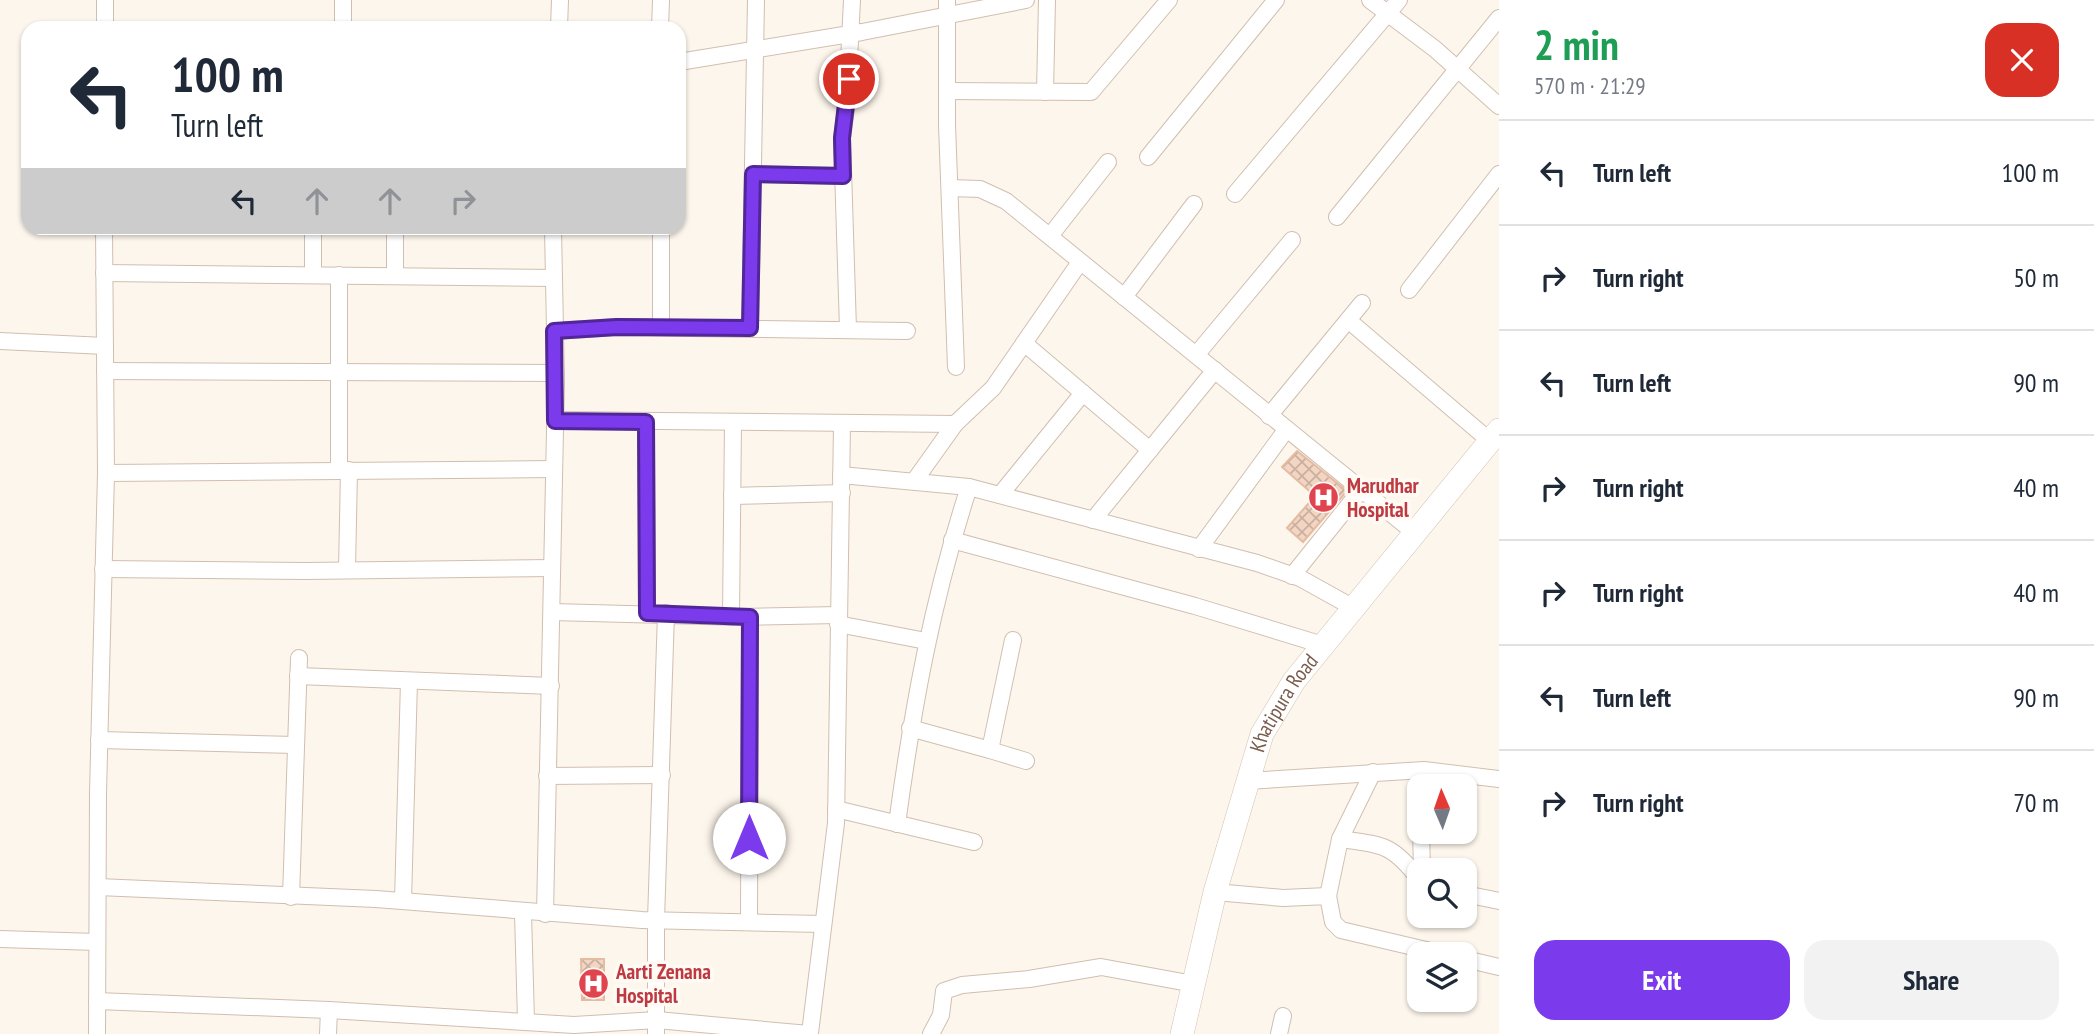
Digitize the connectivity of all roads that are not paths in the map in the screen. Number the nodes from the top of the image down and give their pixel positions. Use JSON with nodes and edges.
{"nodes":[{"id":1,"x":105,"y":0,"type":"edge"},
{"id":2,"x":343,"y":0,"type":"edge"},
{"id":3,"x":560,"y":0,"type":"edge"},
{"id":4,"x":661,"y":0,"type":"edge"},
{"id":5,"x":756,"y":0,"type":"edge"},
{"id":6,"x":852,"y":0,"type":"edge"},
{"id":7,"x":1026,"y":0,"type":"edge"},
{"id":8,"x":1047,"y":0,"type":"edge"},
{"id":9,"x":1169,"y":0,"type":"edge"},
{"id":10,"x":1276,"y":0,"type":"edge"},
{"id":11,"x":1370,"y":0,"type":"edge"},
{"id":12,"x":1399,"y":0,"type":"edge"},
{"id":13,"x":947,"y":8,"type":"edge"},
{"id":14,"x":1387,"y":14,"type":"junction"},
{"id":15,"x":1499,"y":18,"type":"edge"},
{"id":16,"x":105,"y":21,"type":"edge"},
{"id":17,"x":343,"y":21,"type":"edge"},
{"id":18,"x":559,"y":21,"type":"edge"},
{"id":19,"x":660,"y":21,"type":"edge"},
{"id":20,"x":852,"y":33,"type":"junction"},
{"id":21,"x":756,"y":49,"type":"junction"},
{"id":22,"x":686,"y":61,"type":"edge"},
{"id":23,"x":1457,"y":69,"type":"junction"},
{"id":24,"x":947,"y":91,"type":"junction"},
{"id":25,"x":1045,"y":92,"type":"junction"},
{"id":26,"x":1499,"y":106,"type":"edge"},
{"id":27,"x":1148,"y":157,"type":"dead end"},
{"id":28,"x":1108,"y":162,"type":"dead end"},
{"id":29,"x":753,"y":174,"type":"junction"},
{"id":30,"x":1499,"y":174,"type":"edge"},
{"id":31,"x":843,"y":176,"type":"junction"},
{"id":32,"x":950,"y":188,"type":"junction"},
{"id":33,"x":1235,"y":194,"type":"dead end"},
{"id":34,"x":1194,"y":204,"type":"dead end"},
{"id":35,"x":1337,"y":217,"type":"dead end"},
{"id":36,"x":104,"y":235,"type":"edge"},
{"id":37,"x":313,"y":235,"type":"edge"},
{"id":38,"x":395,"y":235,"type":"edge"},
{"id":39,"x":553,"y":235,"type":"edge"},
{"id":40,"x":661,"y":235,"type":"edge"},
{"id":41,"x":1050,"y":236,"type":"junction"},
{"id":42,"x":1292,"y":240,"type":"dead end"},
{"id":43,"x":1080,"y":262,"type":"junction"},
{"id":44,"x":104,"y":274,"type":"junction"},
{"id":45,"x":313,"y":274,"type":"junction"},
{"id":46,"x":339,"y":275,"type":"junction"},
{"id":47,"x":395,"y":276,"type":"junction"},
{"id":48,"x":554,"y":278,"type":"junction"},
{"id":49,"x":1409,"y":290,"type":"dead end"},
{"id":50,"x":1124,"y":297,"type":"junction"},
{"id":51,"x":1362,"y":303,"type":"dead end"},
{"id":52,"x":1348,"y":320,"type":"junction"},
{"id":53,"x":661,"y":327,"type":"junction"},
{"id":54,"x":750,"y":328,"type":"junction"},
{"id":55,"x":848,"y":329,"type":"junction"},
{"id":56,"x":554,"y":331,"type":"junction"},
{"id":57,"x":907,"y":331,"type":"dead end"},
{"id":58,"x":0,"y":341,"type":"edge"},
{"id":59,"x":1024,"y":343,"type":"junction"},
{"id":60,"x":105,"y":346,"type":"junction"},
{"id":61,"x":1196,"y":355,"type":"junction"},
{"id":62,"x":956,"y":367,"type":"dead end"},
{"id":63,"x":1215,"y":370,"type":"junction"},
{"id":64,"x":106,"y":371,"type":"junction"},
{"id":65,"x":339,"y":373,"type":"junction"},
{"id":66,"x":556,"y":373,"type":"junction"},
{"id":67,"x":1083,"y":393,"type":"junction"},
{"id":68,"x":1269,"y":416,"type":"junction"},
{"id":69,"x":555,"y":421,"type":"junction"},
{"id":70,"x":646,"y":422,"type":"junction"},
{"id":71,"x":733,"y":423,"type":"junction"},
{"id":72,"x":842,"y":424,"type":"junction"},
{"id":73,"x":955,"y":424,"type":"junction"},
{"id":74,"x":1286,"y":430,"type":"junction"},
{"id":75,"x":1494,"y":435,"type":"edge"},
{"id":76,"x":1150,"y":450,"type":"junction"},
{"id":77,"x":554,"y":469,"type":"junction"},
{"id":78,"x":344,"y":470,"type":"junction"},
{"id":79,"x":106,"y":473,"type":"junction"},
{"id":80,"x":841,"y":475,"type":"junction"},
{"id":81,"x":915,"y":480,"type":"junction"},
{"id":82,"x":969,"y":487,"type":"junction"},
{"id":83,"x":1361,"y":490,"type":"junction"},
{"id":84,"x":842,"y":493,"type":"junction"},
{"id":85,"x":1000,"y":495,"type":"junction"},
{"id":86,"x":732,"y":496,"type":"junction"},
{"id":87,"x":1093,"y":520,"type":"junction"},
{"id":88,"x":1415,"y":533,"type":"junction"},
{"id":89,"x":952,"y":540,"type":"junction"},
{"id":90,"x":1199,"y":549,"type":"junction"},
{"id":91,"x":552,"y":568,"type":"junction"},
{"id":92,"x":103,"y":569,"type":"junction"},
{"id":93,"x":347,"y":570,"type":"junction"},
{"id":94,"x":1292,"y":576,"type":"junction"},
{"id":95,"x":1354,"y":608,"type":"junction"},
{"id":96,"x":552,"y":612,"type":"junction"},
{"id":97,"x":647,"y":613,"type":"junction"},
{"id":98,"x":666,"y":614,"type":"junction"},
{"id":99,"x":731,"y":617,"type":"junction"},
{"id":100,"x":750,"y":617,"type":"junction"},
{"id":101,"x":839,"y":619,"type":"junction"},
{"id":102,"x":1013,"y":640,"type":"dead end"},
{"id":103,"x":926,"y":641,"type":"junction"},
{"id":104,"x":1323,"y":645,"type":"junction"},
{"id":105,"x":299,"y":658,"type":"dead end"},
{"id":106,"x":298,"y":676,"type":"junction"},
{"id":107,"x":409,"y":681,"type":"junction"},
{"id":108,"x":551,"y":686,"type":"junction"},
{"id":109,"x":910,"y":728,"type":"junction"},
{"id":110,"x":99,"y":740,"type":"junction"},
{"id":111,"x":295,"y":745,"type":"junction"},
{"id":112,"x":990,"y":750,"type":"junction"},
{"id":113,"x":1026,"y":761,"type":"dead end"},
{"id":114,"x":1373,"y":772,"type":"junction"},
{"id":115,"x":662,"y":775,"type":"junction"},
{"id":116,"x":547,"y":776,"type":"junction"},
{"id":117,"x":1407,"y":776,"type":"edge"},
{"id":118,"x":1477,"y":779,"type":"edge"},
{"id":119,"x":1499,"y":779,"type":"edge"},
{"id":120,"x":1247,"y":781,"type":"junction"},
{"id":121,"x":836,"y":809,"type":"junction"},
{"id":122,"x":897,"y":824,"type":"junction"},
{"id":123,"x":1340,"y":839,"type":"junction"},
{"id":124,"x":974,"y":842,"type":"dead end"},
{"id":125,"x":1407,"y":863,"type":"edge"},
{"id":126,"x":98,"y":887,"type":"junction"},
{"id":127,"x":1216,"y":892,"type":"junction"},
{"id":128,"x":1328,"y":896,"type":"junction"},
{"id":129,"x":1477,"y":896,"type":"edge"},
{"id":130,"x":291,"y":897,"type":"junction"},
{"id":131,"x":403,"y":901,"type":"junction"},
{"id":132,"x":1499,"y":901,"type":"edge"},
{"id":133,"x":523,"y":913,"type":"junction"},
{"id":134,"x":545,"y":915,"type":"junction"},
{"id":135,"x":656,"y":920,"type":"junction"},
{"id":136,"x":749,"y":921,"type":"junction"},
{"id":137,"x":822,"y":924,"type":"junction"},
{"id":138,"x":0,"y":939,"type":"edge"},
{"id":139,"x":97,"y":942,"type":"junction"},
{"id":140,"x":1407,"y":946,"type":"edge"},
{"id":141,"x":1477,"y":962,"type":"edge"},
{"id":142,"x":1499,"y":967,"type":"edge"},
{"id":143,"x":1194,"y":984,"type":"junction"},
{"id":144,"x":97,"y":1001,"type":"junction"},
{"id":145,"x":329,"y":1010,"type":"junction"},
{"id":146,"x":1283,"y":1016,"type":"dead end"},
{"id":147,"x":526,"y":1021,"type":"junction"},
{"id":148,"x":656,"y":1027,"type":"edge"},
{"id":149,"x":574,"y":1030,"type":"edge"},
{"id":150,"x":744,"y":1030,"type":"edge"},
{"id":151,"x":809,"y":1033,"type":"edge"},
{"id":152,"x":97,"y":1034,"type":"edge"},
{"id":153,"x":328,"y":1034,"type":"edge"},
{"id":154,"x":931,"y":1034,"type":"edge"},
{"id":155,"x":1182,"y":1034,"type":"edge"},
{"id":156,"x":1279,"y":1034,"type":"edge"}],
"edges":[{"from":1,"to":16,"type":"street"},
{"from":2,"to":17,"type":"street"},
{"from":3,"to":18,"type":"street"},
{"from":4,"to":19,"type":"street"},
{"from":5,"to":21,"type":"street"},
{"from":6,"to":20,"type":"street"},
{"from":7,"to":13,"type":"street"},
{"from":8,"to":25,"type":"street"},
{"from":9,"to":25,"type":"street"},
{"from":10,"to":27,"type":"street"},
{"from":11,"to":14,"type":"street"},
{"from":12,"to":14,"type":"street"},
{"from":13,"to":20,"type":"street"},
{"from":13,"to":24,"type":"street"},
{"from":14,"to":23,"type":"street"},
{"from":14,"to":33,"type":"street"},
{"from":15,"to":23,"type":"street"},
{"from":20,"to":21,"type":"street"},
{"from":20,"to":31,"type":"street"},
{"from":21,"to":22,"type":"street"},
{"from":21,"to":29,"type":"street"},
{"from":23,"to":26,"type":"street"},
{"from":23,"to":35,"type":"street"},
{"from":24,"to":25,"type":"street"},
{"from":24,"to":32,"type":"street"},
{"from":28,"to":41,"type":"street"},
{"from":29,"to":31,"type":"street"},
{"from":29,"to":54,"type":"street"},
{"from":30,"to":49,"type":"street"},
{"from":31,"to":55,"type":"street"},
{"from":32,"to":41,"type":"street"},
{"from":32,"to":62,"type":"street"},
{"from":34,"to":50,"type":"street"},
{"from":36,"to":44,"type":"street"},
{"from":37,"to":45,"type":"street"},
{"from":38,"to":47,"type":"street"},
{"from":39,"to":48,"type":"street"},
{"from":40,"to":53,"type":"street"},
{"from":41,"to":43,"type":"street"},
{"from":42,"to":61,"type":"street"},
{"from":43,"to":50,"type":"street"},
{"from":43,"to":59,"type":"street"},
{"from":44,"to":45,"type":"street"},
{"from":44,"to":60,"type":"street"},
{"from":45,"to":46,"type":"street"},
{"from":46,"to":47,"type":"street"},
{"from":46,"to":65,"type":"street"},
{"from":47,"to":48,"type":"street"},
{"from":48,"to":56,"type":"street"},
{"from":50,"to":61,"type":"street"},
{"from":51,"to":52,"type":"street"},
{"from":52,"to":68,"type":"street"},
{"from":52,"to":75,"type":"street"},
{"from":53,"to":54,"type":"street"},
{"from":53,"to":56,"type":"street"},
{"from":54,"to":55,"type":"street"},
{"from":55,"to":57,"type":"street"},
{"from":56,"to":66,"type":"street"},
{"from":58,"to":60,"type":"street"},
{"from":59,"to":67,"type":"street"},
{"from":59,"to":73,"type":"street"},
{"from":60,"to":64,"type":"street"},
{"from":61,"to":63,"type":"street"},
{"from":63,"to":68,"type":"street"},
{"from":63,"to":76,"type":"street"},
{"from":64,"to":65,"type":"street"},
{"from":64,"to":79,"type":"street"},
{"from":65,"to":66,"type":"street"},
{"from":65,"to":78,"type":"street"},
{"from":66,"to":69,"type":"street"},
{"from":67,"to":76,"type":"street"},
{"from":67,"to":85,"type":"street"},
{"from":68,"to":74,"type":"street"},
{"from":69,"to":70,"type":"street"},
{"from":69,"to":77,"type":"street"},
{"from":70,"to":71,"type":"street"},
{"from":70,"to":97,"type":"street"},
{"from":71,"to":72,"type":"street"},
{"from":71,"to":86,"type":"street"},
{"from":72,"to":73,"type":"street"},
{"from":72,"to":80,"type":"street"},
{"from":73,"to":81,"type":"street"},
{"from":74,"to":83,"type":"street"},
{"from":74,"to":90,"type":"street"},
{"from":75,"to":88,"type":"main road","name":"Khatipura Road"},
{"from":76,"to":87,"type":"street"},
{"from":77,"to":78,"type":"street"},
{"from":77,"to":91,"type":"street"},
{"from":78,"to":79,"type":"street"},
{"from":78,"to":93,"type":"street"},
{"from":79,"to":92,"type":"street"},
{"from":80,"to":81,"type":"street"},
{"from":80,"to":84,"type":"street"},
{"from":81,"to":82,"type":"street"},
{"from":82,"to":85,"type":"street"},
{"from":82,"to":89,"type":"street"},
{"from":83,"to":88,"type":"street"},
{"from":83,"to":94,"type":"street"},
{"from":84,"to":86,"type":"street"},
{"from":84,"to":101,"type":"street"},
{"from":85,"to":87,"type":"street"},
{"from":86,"to":99,"type":"street"},
{"from":87,"to":90,"type":"street"},
{"from":88,"to":95,"type":"main road","name":"Khatipura Road"},
{"from":89,"to":103,"type":"street"},
{"from":89,"to":104,"type":"street"},
{"from":90,"to":94,"type":"street"},
{"from":91,"to":93,"type":"street"},
{"from":91,"to":96,"type":"street"},
{"from":92,"to":93,"type":"street"},
{"from":92,"to":110,"type":"street"},
{"from":94,"to":95,"type":"street"},
{"from":95,"to":104,"type":"main road","name":"Khatipura Road"},
{"from":96,"to":97,"type":"street"},
{"from":96,"to":108,"type":"street"},
{"from":97,"to":98,"type":"street"},
{"from":98,"to":99,"type":"street"},
{"from":98,"to":115,"type":"street"},
{"from":99,"to":100,"type":"street"},
{"from":100,"to":101,"type":"street"},
{"from":100,"to":136,"type":"street"},
{"from":101,"to":103,"type":"street"},
{"from":101,"to":121,"type":"street"},
{"from":102,"to":112,"type":"street"},
{"from":103,"to":109,"type":"street"},
{"from":104,"to":120,"type":"main road","name":"Khatipura Road"},
{"from":105,"to":106,"type":"street"},
{"from":106,"to":107,"type":"street"},
{"from":106,"to":111,"type":"street"},
{"from":107,"to":108,"type":"street"},
{"from":107,"to":131,"type":"street"},
{"from":108,"to":116,"type":"street"},
{"from":109,"to":112,"type":"street"},
{"from":109,"to":122,"type":"street"},
{"from":110,"to":111,"type":"street"},
{"from":110,"to":126,"type":"street"},
{"from":111,"to":130,"type":"street"},
{"from":112,"to":113,"type":"street"},
{"from":114,"to":117,"type":"street"},
{"from":114,"to":120,"type":"street"},
{"from":114,"to":123,"type":"street"},
{"from":115,"to":116,"type":"street"},
{"from":115,"to":135,"type":"street"},
{"from":116,"to":134,"type":"street"},
{"from":118,"to":119,"type":"street"},
{"from":120,"to":127,"type":"main road","name":"Khatipura Road"},
{"from":121,"to":122,"type":"street"},
{"from":121,"to":137,"type":"street"},
{"from":122,"to":124,"type":"street"},
{"from":123,"to":125,"type":"street"},
{"from":123,"to":128,"type":"street"},
{"from":126,"to":130,"type":"street"},
{"from":126,"to":139,"type":"street"},
{"from":127,"to":128,"type":"street"},
{"from":127,"to":143,"type":"main road","name":"Khatipura Road"},
{"from":128,"to":140,"type":"street"},
{"from":129,"to":132,"type":"street"},
{"from":130,"to":131,"type":"street"},
{"from":131,"to":133,"type":"street"},
{"from":133,"to":134,"type":"street"},
{"from":133,"to":147,"type":"street"},
{"from":134,"to":135,"type":"street"},
{"from":135,"to":136,"type":"street"},
{"from":135,"to":148,"type":"street"},
{"from":136,"to":137,"type":"street"},
{"from":137,"to":151,"type":"street"},
{"from":138,"to":139,"type":"street"},
{"from":139,"to":144,"type":"street"},
{"from":141,"to":142,"type":"street"},
{"from":143,"to":154,"type":"street"},
{"from":143,"to":155,"type":"main road","name":"Khatipura Road"},
{"from":144,"to":145,"type":"street"},
{"from":144,"to":152,"type":"street"},
{"from":145,"to":147,"type":"street"},
{"from":145,"to":153,"type":"street"},
{"from":146,"to":156,"type":"street"},
{"from":147,"to":149,"type":"street"},
{"from":148,"to":149,"type":"street"},
{"from":148,"to":150,"type":"street"},
{"from":150,"to":151,"type":"street"}]}
